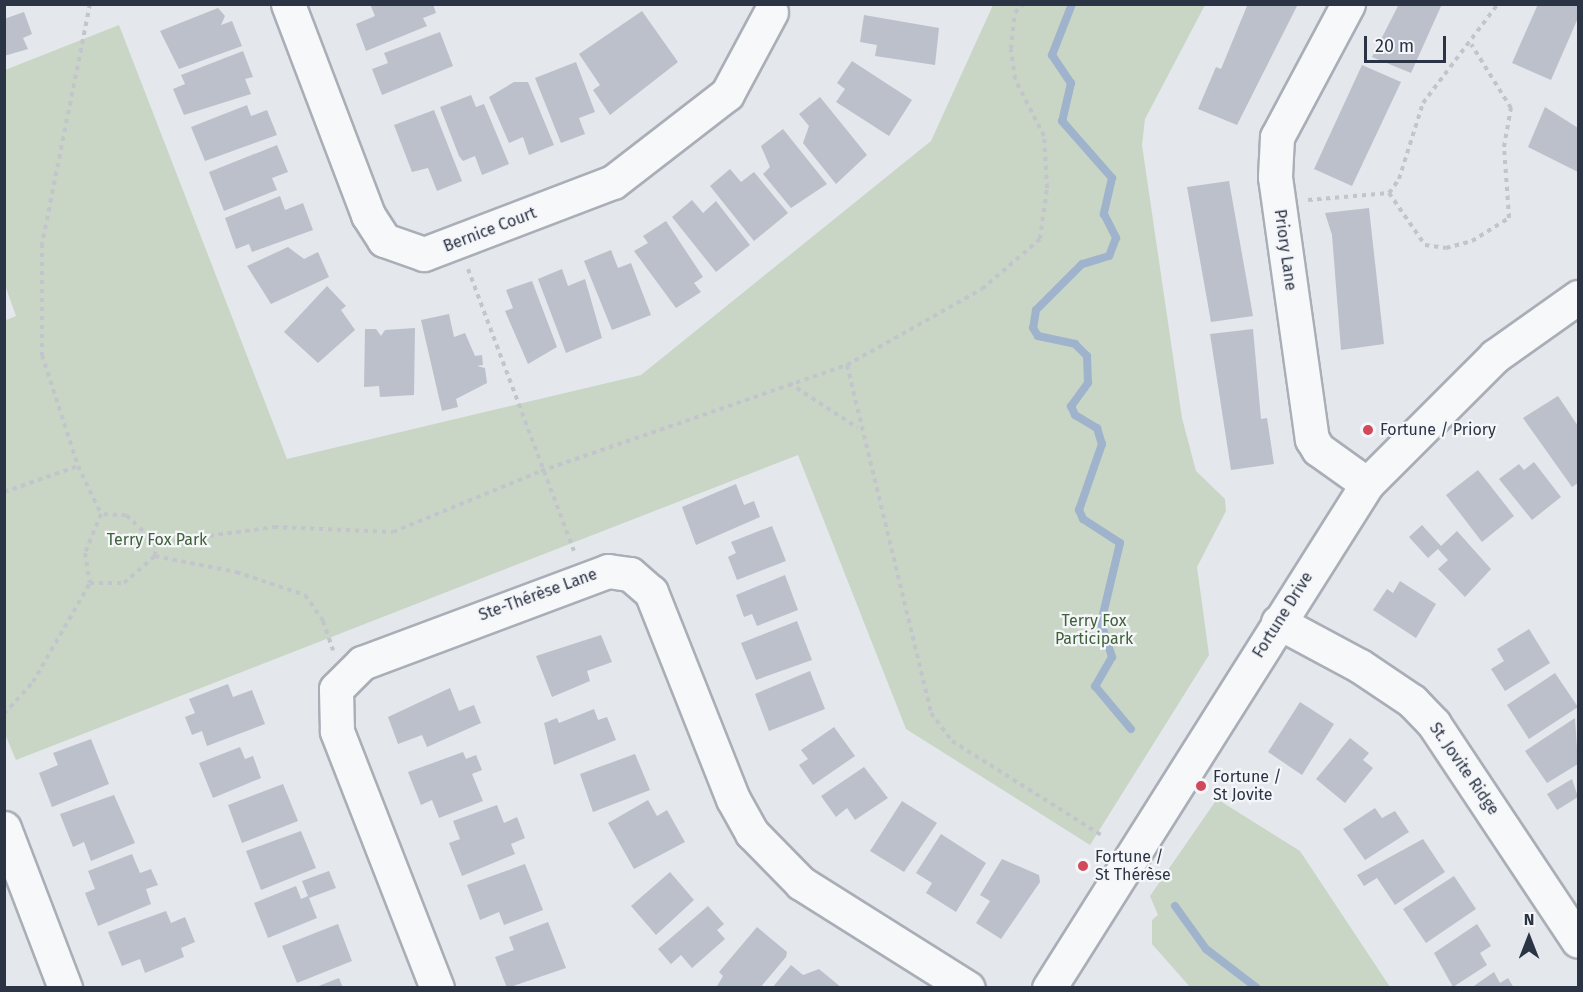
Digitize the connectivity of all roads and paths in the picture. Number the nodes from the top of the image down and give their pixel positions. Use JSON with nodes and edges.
{"nodes":[{"id":1,"x":90,"y":4,"type":"edge"},
{"id":2,"x":288,"y":4,"type":"edge"},
{"id":3,"x":1023,"y":4,"type":"edge"},
{"id":4,"x":1348,"y":4,"type":"edge"},
{"id":5,"x":1498,"y":4,"type":"edge"},
{"id":6,"x":771,"y":12,"type":"dead end"},
{"id":7,"x":1472,"y":44,"type":"junction"},
{"id":8,"x":1389,"y":193,"type":"junction"},
{"id":9,"x":1279,"y":202,"type":"junction"},
{"id":10,"x":459,"y":243,"type":"junction"},
{"id":11,"x":1576,"y":305,"type":"edge"},
{"id":12,"x":847,"y":365,"type":"junction"},
{"id":13,"x":788,"y":383,"type":"junction"},
{"id":14,"x":859,"y":428,"type":"junction"},
{"id":15,"x":78,"y":466,"type":"junction"},
{"id":16,"x":541,"y":471,"type":"junction"},
{"id":17,"x":1367,"y":484,"type":"junction"},
{"id":18,"x":4,"y":492,"type":"edge"},
{"id":19,"x":101,"y":514,"type":"junction"},
{"id":20,"x":156,"y":543,"type":"junction"},
{"id":21,"x":155,"y":556,"type":"junction"},
{"id":22,"x":584,"y":575,"type":"junction"},
{"id":23,"x":90,"y":583,"type":"junction"},
{"id":24,"x":1278,"y":622,"type":"junction"},
{"id":25,"x":345,"y":675,"type":"junction"},
{"id":26,"x":4,"y":714,"type":"edge"},
{"id":27,"x":4,"y":828,"type":"edge"},
{"id":28,"x":1103,"y":836,"type":"dead end"},
{"id":29,"x":1578,"y":941,"type":"edge"},
{"id":30,"x":65,"y":987,"type":"edge"},
{"id":31,"x":437,"y":987,"type":"edge"},
{"id":32,"x":968,"y":987,"type":"edge"},
{"id":33,"x":1049,"y":987,"type":"edge"}],
"edges":[{"from":1,"to":15,"type":"path"},
{"from":2,"to":10,"type":"street","name":"Bernice Court"},
{"from":3,"to":12,"type":"path"},
{"from":4,"to":9,"type":"street","name":"Priory Lane"},
{"from":5,"to":7,"type":"path"},
{"from":6,"to":10,"type":"street","name":"Bernice Court"},
{"from":7,"to":8,"type":"path"},
{"from":7,"to":8,"type":"path"},
{"from":8,"to":9,"type":"path"},
{"from":9,"to":17,"type":"street","name":"Priory Lane"},
{"from":10,"to":16,"type":"path"},
{"from":11,"to":17,"type":"street","name":"Fortune Drive"},
{"from":12,"to":13,"type":"path"},
{"from":12,"to":14,"type":"path"},
{"from":13,"to":14,"type":"path"},
{"from":13,"to":16,"type":"path"},
{"from":14,"to":28,"type":"path"},
{"from":15,"to":18,"type":"path"},
{"from":15,"to":19,"type":"path"},
{"from":16,"to":20,"type":"path"},
{"from":16,"to":22,"type":"path"},
{"from":17,"to":24,"type":"street","name":"Fortune Drive"},
{"from":19,"to":20,"type":"path"},
{"from":19,"to":23,"type":"path"},
{"from":20,"to":21,"type":"path"},
{"from":21,"to":23,"type":"path"},
{"from":21,"to":25,"type":"path"},
{"from":22,"to":25,"type":"street","name":"Ste-Thérèse Lane"},
{"from":22,"to":32,"type":"street","name":"Ste-Thérèse Lane"},
{"from":23,"to":26,"type":"path"},
{"from":24,"to":29,"type":"street","name":"St. Jovite Ridge"},
{"from":24,"to":33,"type":"street","name":"Fortune Drive"},
{"from":25,"to":31,"type":"street"},
{"from":27,"to":30,"type":"street"}]}
